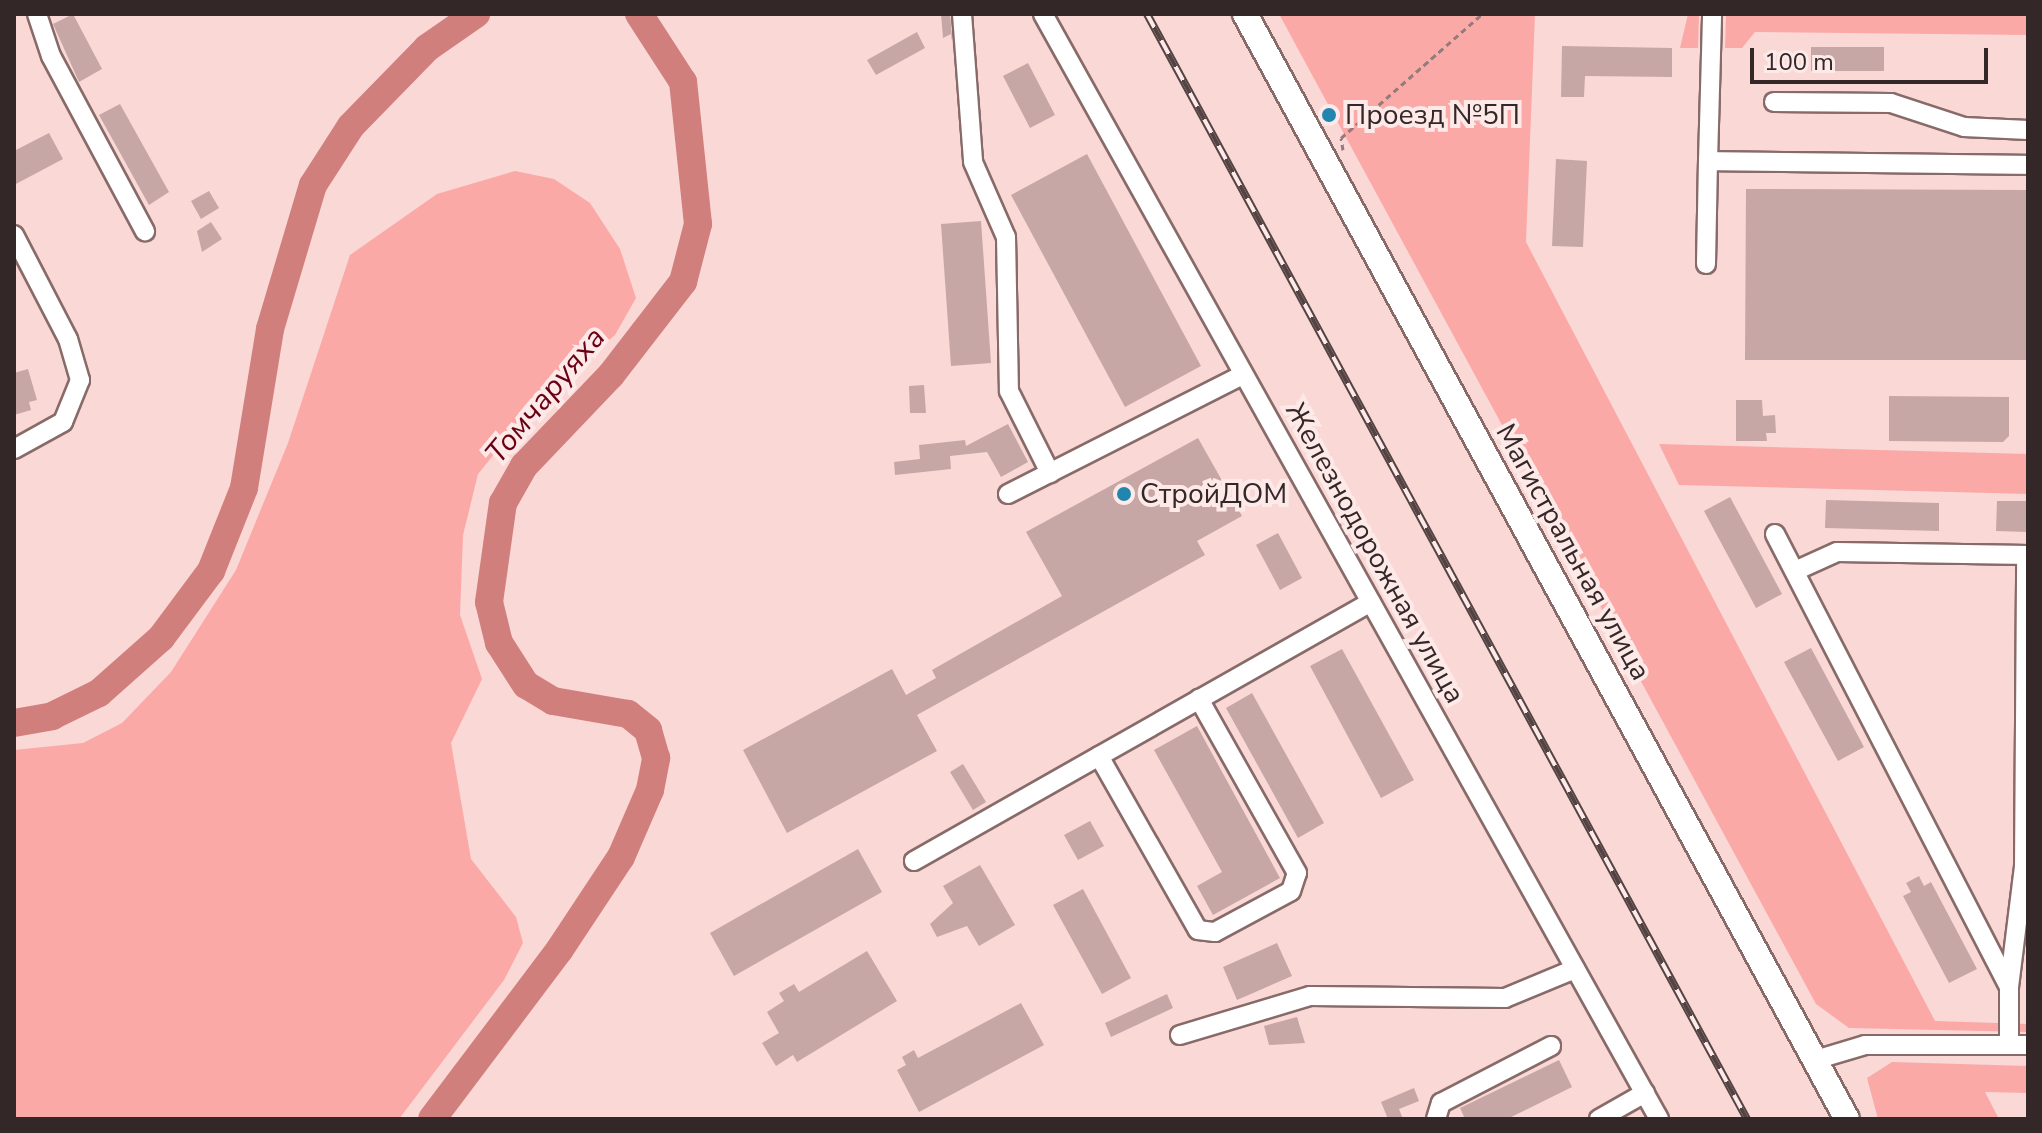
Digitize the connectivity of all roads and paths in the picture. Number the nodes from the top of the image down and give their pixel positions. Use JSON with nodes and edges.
{"nodes":[{"id":1,"x":37,"y":14,"type":"edge"},
{"id":2,"x":962,"y":14,"type":"edge"},
{"id":3,"x":1043,"y":14,"type":"edge"},
{"id":4,"x":1245,"y":14,"type":"edge"},
{"id":5,"x":1482,"y":14,"type":"edge"},
{"id":6,"x":1712,"y":14,"type":"edge"},
{"id":7,"x":1774,"y":102,"type":"dead end"},
{"id":8,"x":2028,"y":130,"type":"edge"},
{"id":9,"x":1346,"y":149,"type":"dead end"},
{"id":10,"x":1708,"y":161,"type":"junction"},
{"id":11,"x":2028,"y":165,"type":"edge"},
{"id":12,"x":145,"y":231,"type":"dead end"},
{"id":13,"x":14,"y":235,"type":"edge"},
{"id":14,"x":1706,"y":264,"type":"dead end"},
{"id":15,"x":1243,"y":375,"type":"junction"},
{"id":16,"x":14,"y":449,"type":"edge"},
{"id":17,"x":1050,"y":473,"type":"junction"},
{"id":18,"x":1008,"y":494,"type":"dead end"},
{"id":19,"x":1775,"y":534,"type":"dead end"},
{"id":20,"x":2027,"y":555,"type":"edge"},
{"id":21,"x":1795,"y":571,"type":"junction"},
{"id":22,"x":1371,"y":602,"type":"junction"},
{"id":23,"x":1199,"y":699,"type":"junction"},
{"id":24,"x":1099,"y":756,"type":"junction"},
{"id":25,"x":914,"y":861,"type":"dead end"},
{"id":26,"x":1575,"y":969,"type":"junction"},
{"id":27,"x":2009,"y":987,"type":"junction"},
{"id":28,"x":1180,"y":1035,"type":"dead end"},
{"id":29,"x":2018,"y":1045,"type":"edge"},
{"id":30,"x":1551,"y":1046,"type":"dead end"},
{"id":31,"x":1815,"y":1060,"type":"junction"},
{"id":32,"x":1645,"y":1093,"type":"junction"},
{"id":33,"x":1436,"y":1119,"type":"edge"},
{"id":34,"x":1599,"y":1119,"type":"edge"},
{"id":35,"x":1659,"y":1119,"type":"edge"},
{"id":36,"x":1847,"y":1119,"type":"edge"}],
"edges":[{"from":1,"to":12,"type":"street"},
{"from":2,"to":17,"type":"street"},
{"from":3,"to":15,"type":"street","name":"Железнодорожная улица"},
{"from":4,"to":31,"type":"main road","name":"Магистральная улица"},
{"from":5,"to":9,"type":"path"},
{"from":6,"to":10,"type":"street"},
{"from":7,"to":8,"type":"street"},
{"from":10,"to":11,"type":"street"},
{"from":10,"to":14,"type":"street"},
{"from":13,"to":16,"type":"street"},
{"from":15,"to":17,"type":"street"},
{"from":15,"to":22,"type":"street","name":"Железнодорожная улица"},
{"from":17,"to":18,"type":"street"},
{"from":19,"to":21,"type":"street"},
{"from":20,"to":21,"type":"street"},
{"from":20,"to":27,"type":"street"},
{"from":21,"to":27,"type":"street"},
{"from":22,"to":23,"type":"street"},
{"from":22,"to":26,"type":"street","name":"Железнодорожная улица"},
{"from":23,"to":24,"type":"street"},
{"from":23,"to":24,"type":"street"},
{"from":24,"to":25,"type":"street"},
{"from":26,"to":28,"type":"street"},
{"from":26,"to":32,"type":"street","name":"Железнодорожная улица"},
{"from":27,"to":29,"type":"street"},
{"from":29,"to":31,"type":"street"},
{"from":30,"to":33,"type":"street"},
{"from":31,"to":36,"type":"main road","name":"Магистральная улица"},
{"from":32,"to":34,"type":"street"},
{"from":32,"to":35,"type":"street","name":"Железнодорожная улица"}]}
